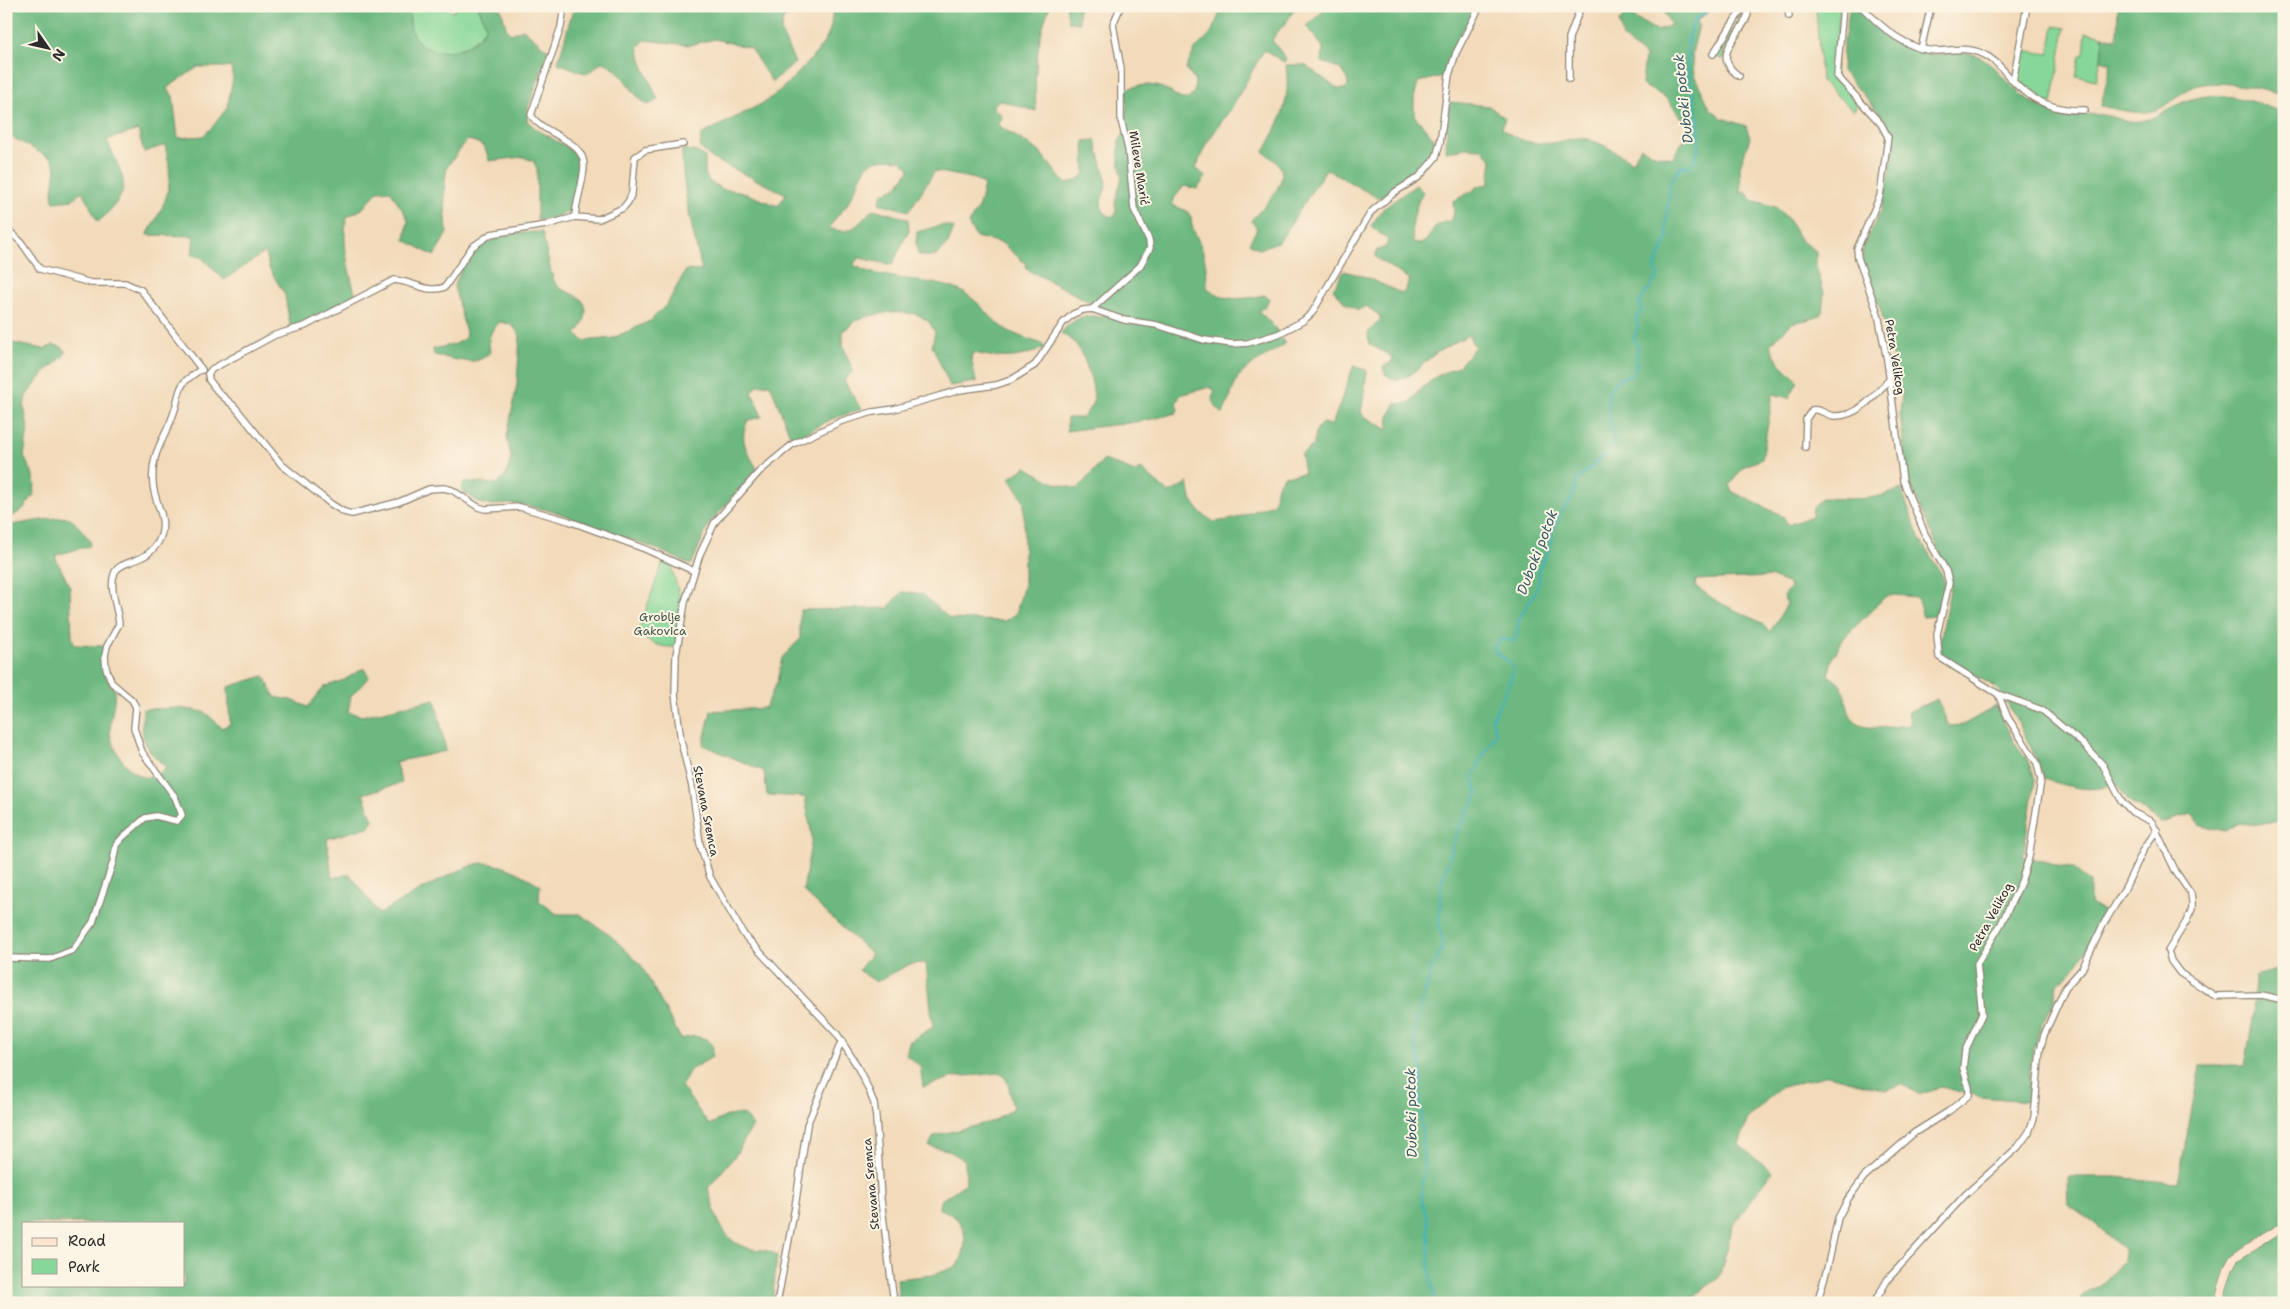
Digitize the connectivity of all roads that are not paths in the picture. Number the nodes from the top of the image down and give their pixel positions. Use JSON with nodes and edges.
{"nodes":[{"id":1,"x":564,"y":6,"type":"edge"},
{"id":2,"x":1121,"y":6,"type":"edge"},
{"id":3,"x":1480,"y":6,"type":"edge"},
{"id":4,"x":1581,"y":6,"type":"edge"},
{"id":5,"x":1744,"y":6,"type":"edge"},
{"id":6,"x":1748,"y":6,"type":"edge"},
{"id":7,"x":1787,"y":6,"type":"edge"},
{"id":8,"x":1844,"y":6,"type":"edge"},
{"id":9,"x":1861,"y":6,"type":"edge"},
{"id":10,"x":1931,"y":6,"type":"edge"},
{"id":11,"x":2027,"y":6,"type":"edge"},
{"id":12,"x":1789,"y":16,"type":"dead end"},
{"id":13,"x":1921,"y":49,"type":"junction"},
{"id":14,"x":1713,"y":54,"type":"dead end"},
{"id":15,"x":1739,"y":76,"type":"dead end"},
{"id":16,"x":1569,"y":79,"type":"dead end"},
{"id":17,"x":2013,"y":81,"type":"junction"},
{"id":18,"x":2085,"y":110,"type":"dead end"},
{"id":19,"x":683,"y":144,"type":"dead end"},
{"id":20,"x":575,"y":217,"type":"junction"},
{"id":21,"x":6,"y":228,"type":"edge"},
{"id":22,"x":1092,"y":309,"type":"junction"},
{"id":23,"x":201,"y":370,"type":"junction"},
{"id":24,"x":208,"y":374,"type":"junction"},
{"id":25,"x":1889,"y":380,"type":"junction"},
{"id":26,"x":1805,"y":447,"type":"dead end"},
{"id":27,"x":694,"y":571,"type":"junction"},
{"id":28,"x":1998,"y":694,"type":"junction"},
{"id":29,"x":2157,"y":830,"type":"junction"},
{"id":30,"x":6,"y":958,"type":"edge"},
{"id":31,"x":2284,"y":1000,"type":"edge"},
{"id":32,"x":842,"y":1040,"type":"junction"},
{"id":33,"x":2284,"y":1226,"type":"edge"},
{"id":34,"x":778,"y":1298,"type":"dead end"},
{"id":35,"x":894,"y":1303,"type":"edge"},
{"id":36,"x":1817,"y":1303,"type":"edge"},
{"id":37,"x":1874,"y":1303,"type":"edge"},
{"id":38,"x":2218,"y":1303,"type":"edge"}],
"edges":[{"from":1,"to":20,"type":"street"},
{"from":2,"to":22,"type":"street","name":"Mileve Marić"},
{"from":3,"to":22,"type":"street"},
{"from":4,"to":16,"type":"street"},
{"from":5,"to":14,"type":"street"},
{"from":6,"to":15,"type":"street"},
{"from":7,"to":12,"type":"street"},
{"from":8,"to":25,"type":"street","name":"Petra Velikog"},
{"from":9,"to":13,"type":"street"},
{"from":10,"to":13,"type":"street"},
{"from":11,"to":17,"type":"street"},
{"from":13,"to":17,"type":"street"},
{"from":17,"to":18,"type":"street"},
{"from":19,"to":20,"type":"street"},
{"from":20,"to":24,"type":"street"},
{"from":21,"to":23,"type":"street"},
{"from":22,"to":27,"type":"street","name":"Stevana Sremca"},
{"from":23,"to":24,"type":"street"},
{"from":23,"to":30,"type":"street"},
{"from":24,"to":27,"type":"street"},
{"from":25,"to":26,"type":"street"},
{"from":25,"to":28,"type":"street","name":"Petra Velikog"},
{"from":27,"to":32,"type":"street","name":"Stevana Sremca"},
{"from":28,"to":29,"type":"street","name":"Petra Velikog"},
{"from":28,"to":36,"type":"street","name":"Petra Velikog"},
{"from":29,"to":31,"type":"street","name":"Petra Velikog"},
{"from":29,"to":37,"type":"street"},
{"from":32,"to":34,"type":"street"},
{"from":32,"to":35,"type":"street","name":"Stevana Sremca"},
{"from":33,"to":38,"type":"street"}]}
